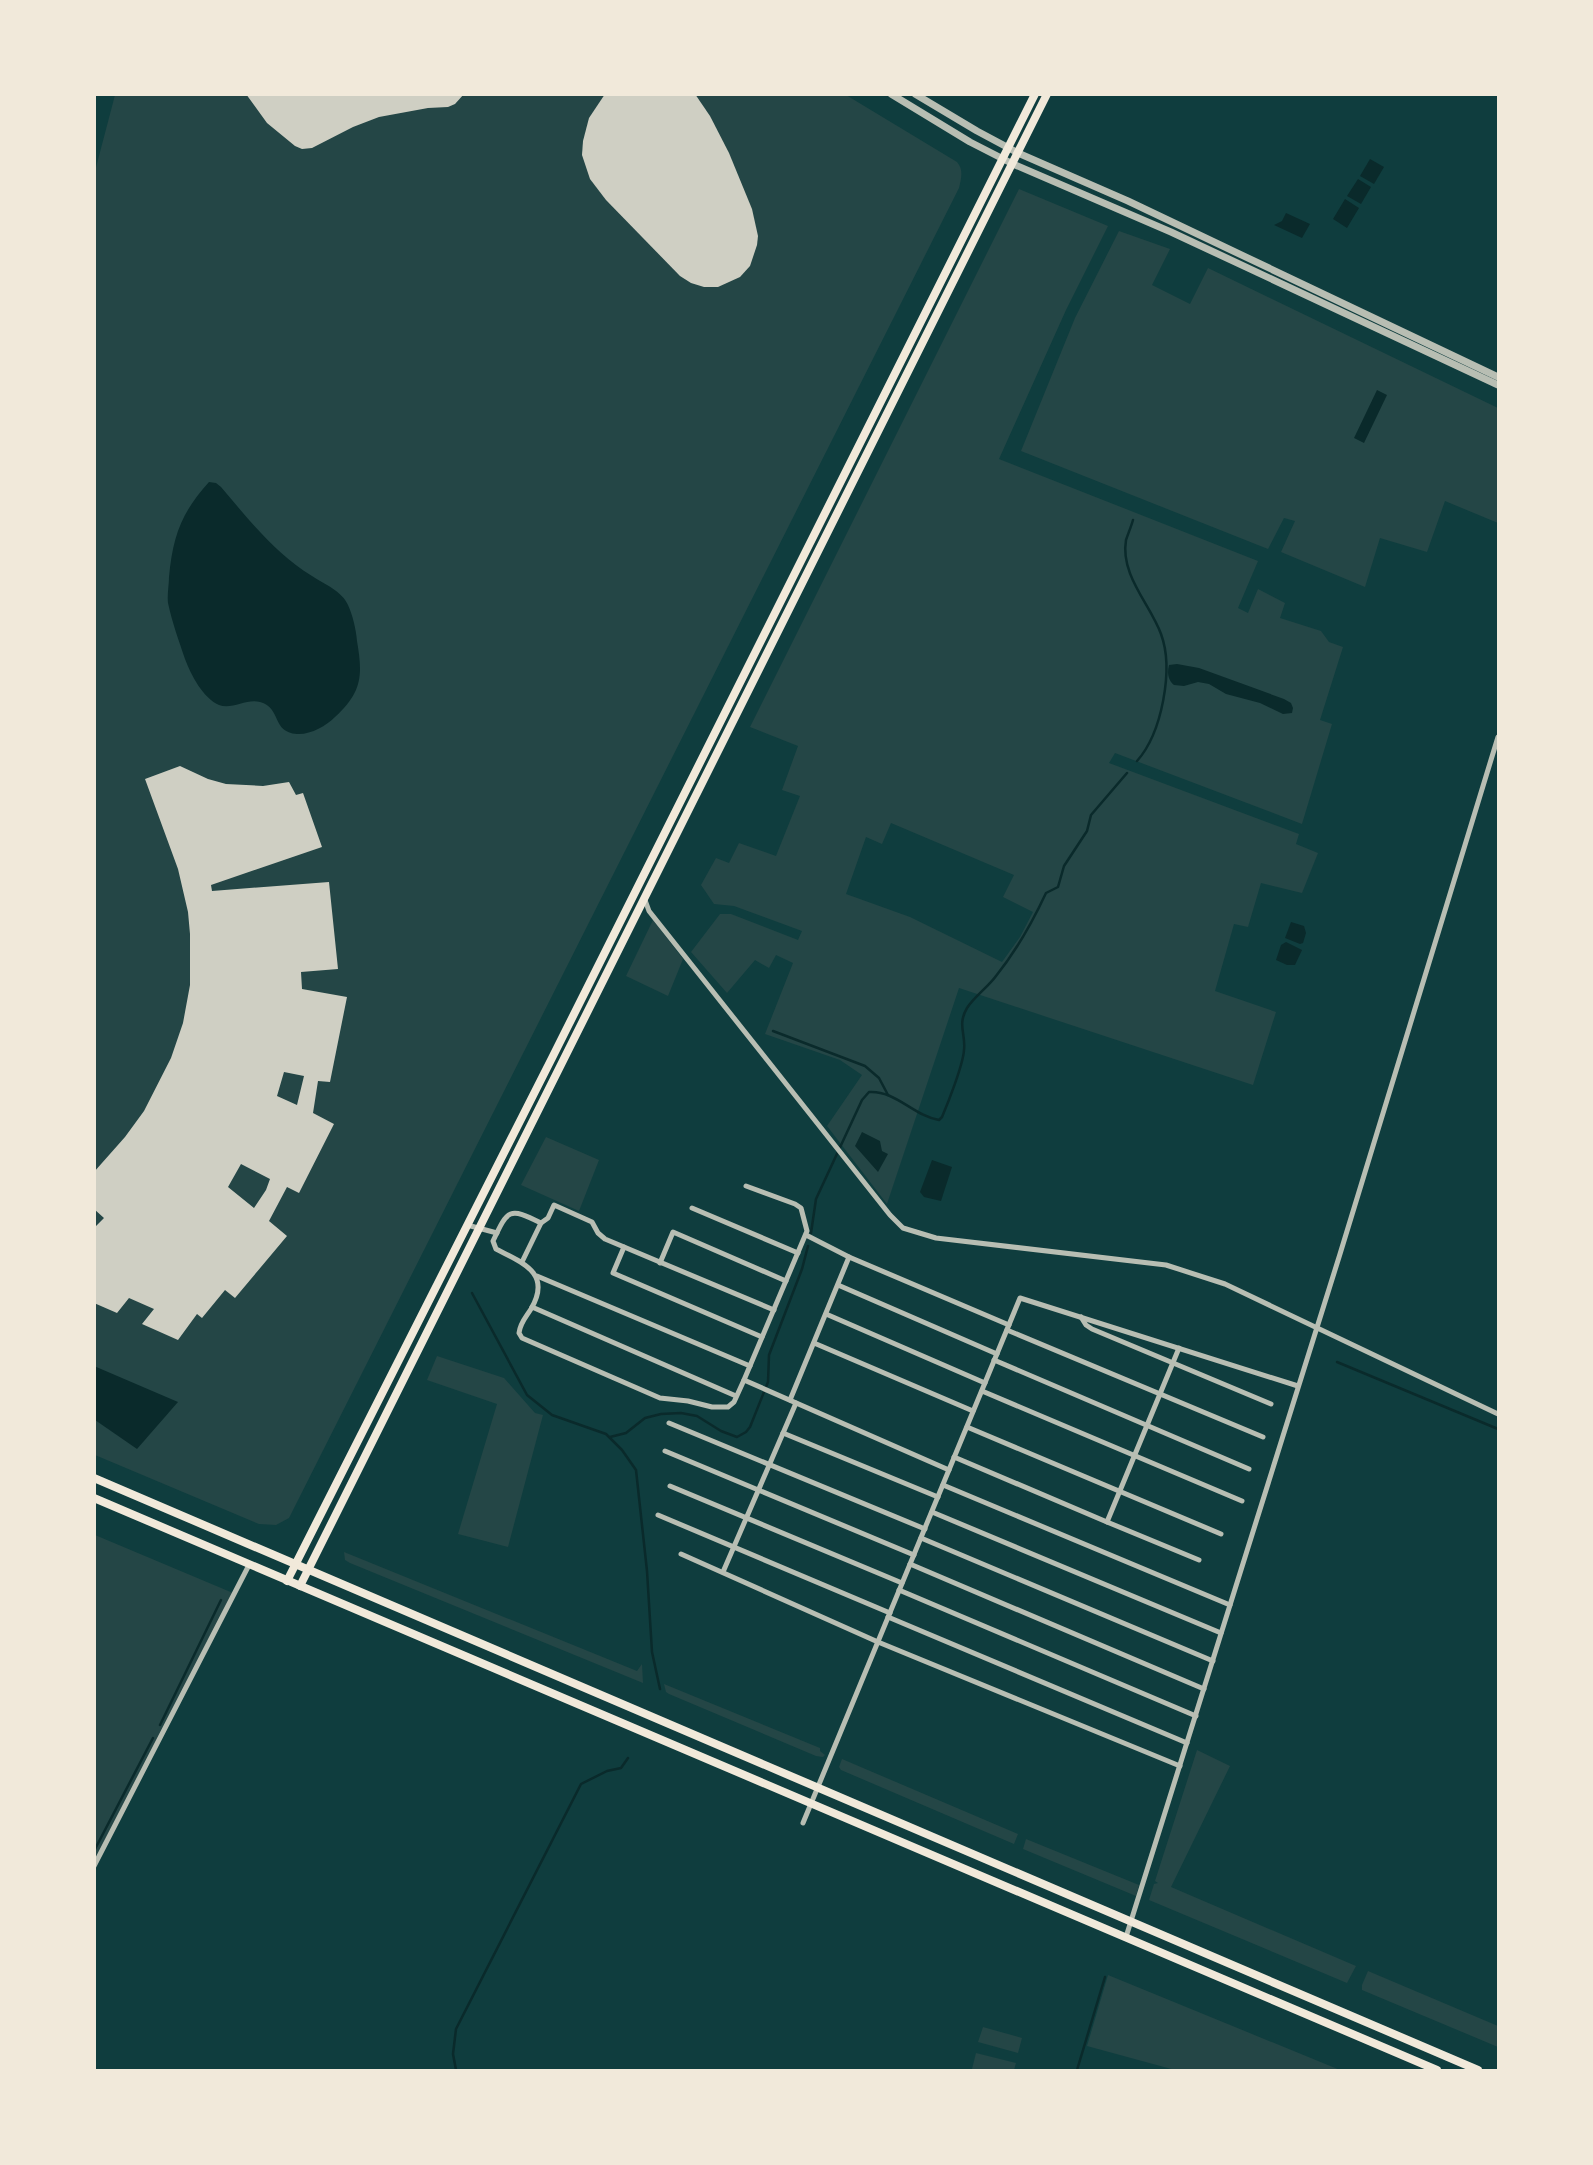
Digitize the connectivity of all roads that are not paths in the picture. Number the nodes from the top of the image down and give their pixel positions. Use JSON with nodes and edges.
{"nodes":[{"id":1,"x":891,"y":94,"type":"edge"},
{"id":2,"x":915,"y":94,"type":"edge"},
{"id":3,"x":1035,"y":94,"type":"edge"},
{"id":4,"x":1047,"y":94,"type":"edge"},
{"id":5,"x":1008,"y":147,"type":"junction"},
{"id":6,"x":1018,"y":153,"type":"junction"},
{"id":7,"x":1003,"y":159,"type":"junction"},
{"id":8,"x":1013,"y":164,"type":"junction"},
{"id":9,"x":1499,"y":377,"type":"edge"},
{"id":10,"x":1499,"y":385,"type":"edge"},
{"id":11,"x":1499,"y":737,"type":"edge"},
{"id":12,"x":645,"y":900,"type":"junction"},
{"id":13,"x":746,"y":1186,"type":"dead end"},
{"id":14,"x":692,"y":1208,"type":"dead end"},
{"id":15,"x":541,"y":1223,"type":"junction"},
{"id":16,"x":467,"y":1226,"type":"junction"},
{"id":17,"x":478,"y":1228,"type":"junction"},
{"id":18,"x":497,"y":1233,"type":"junction"},
{"id":19,"x":806,"y":1235,"type":"junction"},
{"id":20,"x":624,"y":1247,"type":"junction"},
{"id":21,"x":798,"y":1253,"type":"junction"},
{"id":22,"x":849,"y":1257,"type":"junction"},
{"id":23,"x":522,"y":1262,"type":"junction"},
{"id":24,"x":660,"y":1262,"type":"junction"},
{"id":25,"x":537,"y":1276,"type":"junction"},
{"id":26,"x":786,"y":1281,"type":"junction"},
{"id":27,"x":838,"y":1285,"type":"junction"},
{"id":28,"x":532,"y":1307,"type":"junction"},
{"id":29,"x":774,"y":1310,"type":"junction"},
{"id":30,"x":826,"y":1314,"type":"junction"},
{"id":31,"x":1082,"y":1317,"type":"junction"},
{"id":32,"x":1008,"y":1328,"type":"junction"},
{"id":33,"x":1316,"y":1328,"type":"junction"},
{"id":34,"x":762,"y":1337,"type":"junction"},
{"id":35,"x":814,"y":1343,"type":"junction"},
{"id":36,"x":1179,"y":1348,"type":"junction"},
{"id":37,"x":996,"y":1357,"type":"junction"},
{"id":38,"x":1173,"y":1363,"type":"junction"},
{"id":39,"x":750,"y":1366,"type":"junction"},
{"id":40,"x":744,"y":1380,"type":"junction"},
{"id":41,"x":985,"y":1383,"type":"junction"},
{"id":42,"x":1298,"y":1386,"type":"junction"},
{"id":43,"x":982,"y":1391,"type":"junction"},
{"id":44,"x":1160,"y":1394,"type":"junction"},
{"id":45,"x":736,"y":1396,"type":"junction"},
{"id":46,"x":793,"y":1401,"type":"junction"},
{"id":47,"x":1271,"y":1404,"type":"dead end"},
{"id":48,"x":973,"y":1411,"type":"junction"},
{"id":49,"x":1499,"y":1414,"type":"edge"},
{"id":50,"x":668,"y":1423,"type":"dead end"},
{"id":51,"x":1147,"y":1425,"type":"junction"},
{"id":52,"x":967,"y":1426,"type":"junction"},
{"id":53,"x":783,"y":1433,"type":"junction"},
{"id":54,"x":1263,"y":1437,"type":"dead end"},
{"id":55,"x":665,"y":1451,"type":"dead end"},
{"id":56,"x":954,"y":1457,"type":"junction"},
{"id":57,"x":1134,"y":1457,"type":"junction"},
{"id":58,"x":769,"y":1465,"type":"junction"},
{"id":59,"x":1249,"y":1469,"type":"dead end"},
{"id":60,"x":949,"y":1470,"type":"junction"},
{"id":61,"x":94,"y":1478,"type":"edge"},
{"id":62,"x":943,"y":1485,"type":"junction"},
{"id":63,"x":670,"y":1486,"type":"dead end"},
{"id":64,"x":758,"y":1490,"type":"junction"},
{"id":65,"x":1120,"y":1492,"type":"junction"},
{"id":66,"x":938,"y":1497,"type":"junction"},
{"id":67,"x":94,"y":1499,"type":"edge"},
{"id":68,"x":1242,"y":1501,"type":"dead end"},
{"id":69,"x":932,"y":1512,"type":"junction"},
{"id":70,"x":658,"y":1515,"type":"dead end"},
{"id":71,"x":746,"y":1518,"type":"junction"},
{"id":72,"x":1107,"y":1521,"type":"junction"},
{"id":73,"x":925,"y":1529,"type":"junction"},
{"id":74,"x":1221,"y":1534,"type":"dead end"},
{"id":75,"x":921,"y":1538,"type":"junction"},
{"id":76,"x":734,"y":1547,"type":"junction"},
{"id":77,"x":681,"y":1555,"type":"dead end"},
{"id":78,"x":914,"y":1555,"type":"junction"},
{"id":79,"x":1199,"y":1560,"type":"dead end"},
{"id":80,"x":295,"y":1564,"type":"junction"},
{"id":81,"x":910,"y":1564,"type":"junction"},
{"id":82,"x":249,"y":1565,"type":"junction"},
{"id":83,"x":309,"y":1570,"type":"junction"},
{"id":84,"x":723,"y":1572,"type":"junction"},
{"id":85,"x":286,"y":1581,"type":"junction"},
{"id":86,"x":902,"y":1583,"type":"junction"},
{"id":87,"x":300,"y":1586,"type":"junction"},
{"id":88,"x":899,"y":1590,"type":"junction"},
{"id":89,"x":1230,"y":1605,"type":"junction"},
{"id":90,"x":889,"y":1615,"type":"junction"},
{"id":91,"x":1221,"y":1633,"type":"junction"},
{"id":92,"x":878,"y":1643,"type":"junction"},
{"id":93,"x":1213,"y":1661,"type":"junction"},
{"id":94,"x":1204,"y":1689,"type":"junction"},
{"id":95,"x":1196,"y":1716,"type":"junction"},
{"id":96,"x":1187,"y":1743,"type":"junction"},
{"id":97,"x":1180,"y":1766,"type":"junction"},
{"id":98,"x":817,"y":1789,"type":"junction"},
{"id":99,"x":811,"y":1804,"type":"junction"},
{"id":100,"x":803,"y":1824,"type":"dead end"},
{"id":101,"x":94,"y":1866,"type":"edge"},
{"id":102,"x":1131,"y":1923,"type":"junction"},
{"id":103,"x":1126,"y":1937,"type":"junction"},
{"id":104,"x":1437,"y":2070,"type":"edge"},
{"id":105,"x":1478,"y":2070,"type":"edge"}],
"edges":[{"from":1,"to":7,"type":"street"},
{"from":2,"to":5,"type":"street"},
{"from":3,"to":5,"type":"main road"},
{"from":4,"to":6,"type":"main road"},
{"from":5,"to":6,"type":"street"},
{"from":5,"to":7,"type":"main road"},
{"from":6,"to":8,"type":"main road"},
{"from":6,"to":9,"type":"street"},
{"from":7,"to":8,"type":"street"},
{"from":7,"to":16,"type":"main road"},
{"from":8,"to":10,"type":"street"},
{"from":8,"to":12,"type":"main road"},
{"from":11,"to":33,"type":"street"},
{"from":12,"to":17,"type":"main road"},
{"from":12,"to":33,"type":"street"},
{"from":13,"to":19,"type":"street"},
{"from":14,"to":21,"type":"street"},
{"from":15,"to":18,"type":"street"},
{"from":15,"to":20,"type":"street"},
{"from":15,"to":23,"type":"street"},
{"from":16,"to":17,"type":"street"},
{"from":16,"to":80,"type":"main road"},
{"from":17,"to":18,"type":"street"},
{"from":17,"to":83,"type":"main road"},
{"from":18,"to":23,"type":"street"},
{"from":19,"to":21,"type":"street"},
{"from":19,"to":22,"type":"street"},
{"from":20,"to":24,"type":"street"},
{"from":20,"to":34,"type":"street"},
{"from":21,"to":26,"type":"street"},
{"from":22,"to":27,"type":"street"},
{"from":22,"to":32,"type":"street"},
{"from":23,"to":25,"type":"street"},
{"from":24,"to":26,"type":"street"},
{"from":24,"to":29,"type":"street"},
{"from":25,"to":28,"type":"street"},
{"from":25,"to":39,"type":"street"},
{"from":26,"to":29,"type":"street"},
{"from":27,"to":30,"type":"street"},
{"from":27,"to":37,"type":"street"},
{"from":28,"to":45,"type":"street"},
{"from":28,"to":45,"type":"street"},
{"from":29,"to":34,"type":"street"},
{"from":30,"to":35,"type":"street"},
{"from":30,"to":41,"type":"street"},
{"from":31,"to":32,"type":"street"},
{"from":31,"to":36,"type":"street"},
{"from":31,"to":38,"type":"street"},
{"from":32,"to":37,"type":"street"},
{"from":32,"to":44,"type":"street"},
{"from":33,"to":42,"type":"street"},
{"from":33,"to":49,"type":"street"},
{"from":34,"to":39,"type":"street"},
{"from":35,"to":46,"type":"street"},
{"from":35,"to":48,"type":"street"},
{"from":36,"to":38,"type":"street"},
{"from":36,"to":42,"type":"street"},
{"from":37,"to":41,"type":"street"},
{"from":37,"to":51,"type":"street"},
{"from":38,"to":44,"type":"street"},
{"from":38,"to":47,"type":"street"},
{"from":39,"to":40,"type":"street"},
{"from":40,"to":45,"type":"street"},
{"from":40,"to":46,"type":"street"},
{"from":41,"to":43,"type":"street"},
{"from":42,"to":89,"type":"street"},
{"from":43,"to":48,"type":"street"},
{"from":43,"to":57,"type":"street"},
{"from":44,"to":51,"type":"street"},
{"from":44,"to":54,"type":"street"},
{"from":46,"to":53,"type":"street"},
{"from":46,"to":60,"type":"street"},
{"from":48,"to":52,"type":"street"},
{"from":50,"to":58,"type":"street"},
{"from":51,"to":57,"type":"street"},
{"from":51,"to":59,"type":"street"},
{"from":52,"to":56,"type":"street"},
{"from":52,"to":65,"type":"street"},
{"from":53,"to":58,"type":"street"},
{"from":53,"to":66,"type":"street"},
{"from":55,"to":64,"type":"street"},
{"from":56,"to":60,"type":"street"},
{"from":56,"to":72,"type":"street"},
{"from":57,"to":65,"type":"street"},
{"from":57,"to":68,"type":"street"},
{"from":58,"to":64,"type":"street"},
{"from":58,"to":73,"type":"street"},
{"from":60,"to":62,"type":"street"},
{"from":61,"to":80,"type":"main road"},
{"from":62,"to":66,"type":"street"},
{"from":62,"to":89,"type":"street"},
{"from":63,"to":71,"type":"street"},
{"from":64,"to":71,"type":"street"},
{"from":64,"to":78,"type":"street"},
{"from":65,"to":72,"type":"street"},
{"from":65,"to":74,"type":"street"},
{"from":66,"to":69,"type":"street"},
{"from":67,"to":82,"type":"main road"},
{"from":69,"to":73,"type":"street"},
{"from":69,"to":91,"type":"street"},
{"from":70,"to":76,"type":"street"},
{"from":71,"to":76,"type":"street"},
{"from":71,"to":86,"type":"street"},
{"from":72,"to":79,"type":"street"},
{"from":73,"to":75,"type":"street"},
{"from":75,"to":78,"type":"street"},
{"from":75,"to":93,"type":"street"},
{"from":76,"to":84,"type":"street"},
{"from":76,"to":90,"type":"street"},
{"from":77,"to":84,"type":"street"},
{"from":78,"to":81,"type":"street"},
{"from":80,"to":83,"type":"main road"},
{"from":80,"to":85,"type":"main road"},
{"from":81,"to":86,"type":"street"},
{"from":81,"to":94,"type":"street"},
{"from":82,"to":85,"type":"main road"},
{"from":82,"to":101,"type":"street"},
{"from":83,"to":87,"type":"main road"},
{"from":83,"to":98,"type":"main road"},
{"from":84,"to":92,"type":"street"},
{"from":85,"to":87,"type":"main road"},
{"from":86,"to":88,"type":"street"},
{"from":87,"to":99,"type":"main road"},
{"from":88,"to":90,"type":"street"},
{"from":88,"to":95,"type":"street"},
{"from":89,"to":91,"type":"street"},
{"from":90,"to":92,"type":"street"},
{"from":90,"to":96,"type":"street"},
{"from":91,"to":93,"type":"street"},
{"from":92,"to":97,"type":"street"},
{"from":92,"to":98,"type":"street"},
{"from":93,"to":94,"type":"street"},
{"from":94,"to":95,"type":"street"},
{"from":95,"to":96,"type":"street"},
{"from":96,"to":97,"type":"street"},
{"from":97,"to":102,"type":"street"},
{"from":98,"to":99,"type":"street"},
{"from":98,"to":102,"type":"main road"},
{"from":99,"to":100,"type":"street"},
{"from":99,"to":103,"type":"main road"},
{"from":102,"to":103,"type":"street"},
{"from":102,"to":105,"type":"main road"},
{"from":103,"to":104,"type":"main road"}]}
